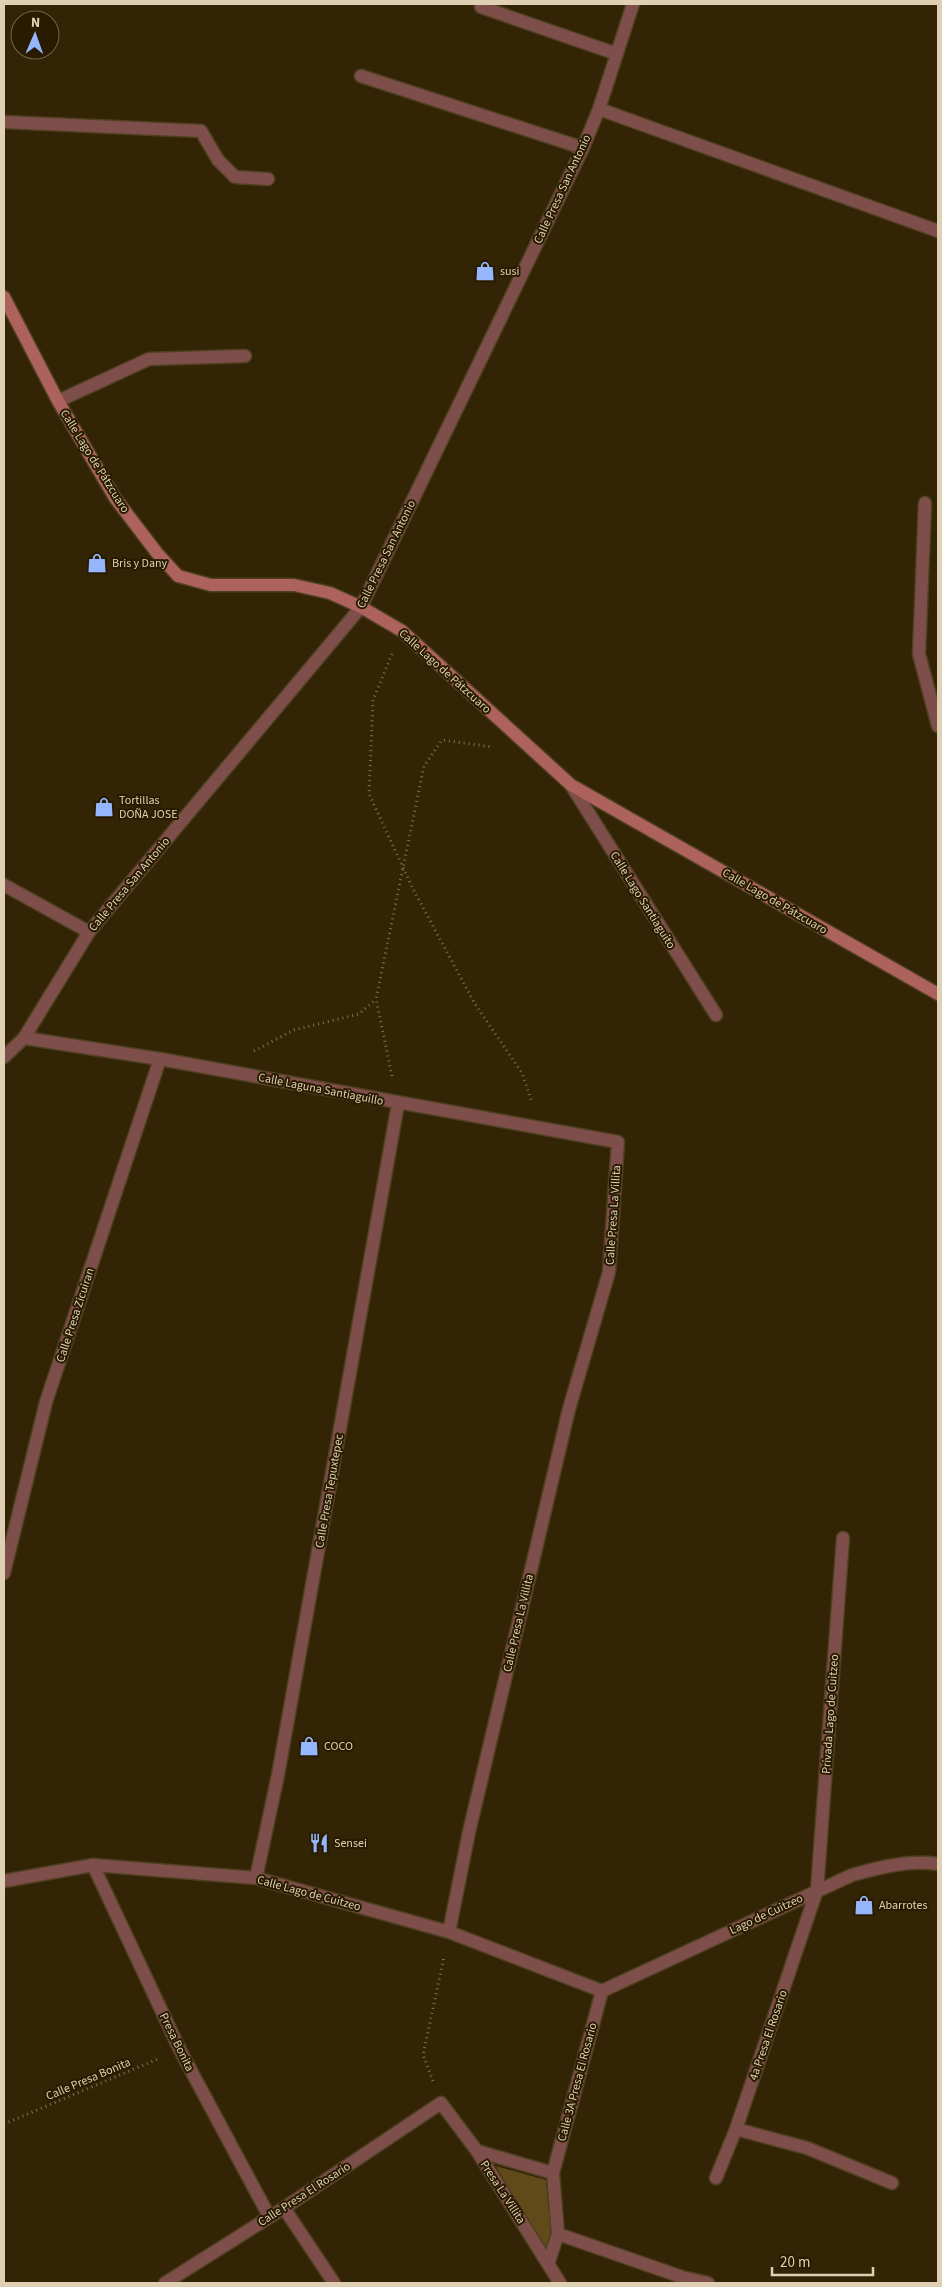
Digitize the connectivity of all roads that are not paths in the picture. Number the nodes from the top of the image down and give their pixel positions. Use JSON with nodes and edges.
{"nodes":[{"id":1,"x":633,"y":4,"type":"edge"},
{"id":2,"x":481,"y":7,"type":"dead end"},
{"id":3,"x":617,"y":54,"type":"junction"},
{"id":4,"x":361,"y":76,"type":"dead end"},
{"id":5,"x":599,"y":109,"type":"junction"},
{"id":6,"x":4,"y":122,"type":"edge"},
{"id":7,"x":583,"y":148,"type":"junction"},
{"id":8,"x":268,"y":178,"type":"dead end"},
{"id":9,"x":938,"y":231,"type":"edge"},
{"id":10,"x":4,"y":297,"type":"edge"},
{"id":11,"x":244,"y":356,"type":"dead end"},
{"id":12,"x":58,"y":401,"type":"junction"},
{"id":13,"x":926,"y":502,"type":"dead end"},
{"id":14,"x":361,"y":607,"type":"junction"},
{"id":15,"x":938,"y":726,"type":"edge"},
{"id":16,"x":571,"y":785,"type":"junction"},
{"id":17,"x":4,"y":885,"type":"edge"},
{"id":18,"x":89,"y":932,"type":"junction"},
{"id":19,"x":938,"y":994,"type":"edge"},
{"id":20,"x":716,"y":1016,"type":"dead end"},
{"id":21,"x":24,"y":1038,"type":"junction"},
{"id":22,"x":4,"y":1057,"type":"edge"},
{"id":23,"x":160,"y":1059,"type":"junction"},
{"id":24,"x":398,"y":1104,"type":"junction"},
{"id":25,"x":618,"y":1142,"type":"joint"},
{"id":26,"x":843,"y":1538,"type":"dead end"},
{"id":27,"x":4,"y":1574,"type":"edge"},
{"id":28,"x":938,"y":1864,"type":"edge"},
{"id":29,"x":93,"y":1865,"type":"junction"},
{"id":30,"x":256,"y":1878,"type":"junction"},
{"id":31,"x":4,"y":1881,"type":"edge"},
{"id":32,"x":817,"y":1890,"type":"junction"},
{"id":33,"x":449,"y":1932,"type":"junction"},
{"id":34,"x":602,"y":1991,"type":"junction"},
{"id":35,"x":441,"y":2103,"type":"joint"},
{"id":36,"x":736,"y":2129,"type":"junction"},
{"id":37,"x":477,"y":2151,"type":"junction"},
{"id":38,"x":553,"y":2173,"type":"junction"},
{"id":39,"x":716,"y":2178,"type":"dead end"},
{"id":40,"x":892,"y":2183,"type":"dead end"},
{"id":41,"x":284,"y":2208,"type":"junction"},
{"id":42,"x":269,"y":2216,"type":"junction"},
{"id":43,"x":558,"y":2234,"type":"junction"},
{"id":44,"x":548,"y":2264,"type":"junction"},
{"id":45,"x":165,"y":2283,"type":"edge"},
{"id":46,"x":334,"y":2283,"type":"edge"},
{"id":47,"x":560,"y":2283,"type":"edge"},
{"id":48,"x":708,"y":2283,"type":"edge"}],
"edges":[{"from":1,"to":3,"type":"street","name":"Calle Presa San Antonio"},
{"from":2,"to":3,"type":"street"},
{"from":3,"to":5,"type":"street","name":"Calle Presa San Antonio"},
{"from":4,"to":7,"type":"street"},
{"from":5,"to":7,"type":"street","name":"Calle Presa San Antonio"},
{"from":5,"to":9,"type":"street"},
{"from":6,"to":8,"type":"street"},
{"from":7,"to":14,"type":"street","name":"Calle Presa San Antonio"},
{"from":10,"to":12,"type":"street","name":"Calle Lago de Pátzcuaro"},
{"from":11,"to":12,"type":"street"},
{"from":12,"to":14,"type":"street","name":"Calle Lago de Pátzcuaro"},
{"from":13,"to":15,"type":"street"},
{"from":14,"to":16,"type":"street","name":"Calle Lago de Pátzcuaro"},
{"from":14,"to":18,"type":"street","name":"Calle Presa San Antonio"},
{"from":16,"to":19,"type":"street","name":"Calle Lago de Pátzcuaro"},
{"from":16,"to":20,"type":"street","name":"Calle Lago Santiaguito"},
{"from":17,"to":18,"type":"street"},
{"from":18,"to":21,"type":"street","name":"Calle Presa San Antonio"},
{"from":21,"to":22,"type":"street","name":"Calle Presa San Antonio"},
{"from":21,"to":23,"type":"street","name":"Calle Laguna Santiaguillo"},
{"from":23,"to":24,"type":"street","name":"Calle Laguna Santiaguillo"},
{"from":23,"to":27,"type":"street","name":"Calle Presa Zicuiran"},
{"from":24,"to":25,"type":"street","name":"Calle Laguna Santiaguillo"},
{"from":24,"to":30,"type":"street","name":"Calle Presa Tepuxtepec"},
{"from":25,"to":33,"type":"street","name":"Calle Presa La Villita"},
{"from":26,"to":32,"type":"street","name":"Privada Lago de Cuitzeo"},
{"from":28,"to":32,"type":"street","name":"Lago de Cuitzeo"},
{"from":29,"to":30,"type":"street","name":"Calle Lago de Cuitzeo"},
{"from":29,"to":31,"type":"street","name":"Calle Lago de Cuitzeo"},
{"from":29,"to":42,"type":"street","name":"Presa Bonita"},
{"from":30,"to":33,"type":"street","name":"Calle Lago de Cuitzeo"},
{"from":32,"to":34,"type":"street","name":"Lago de Cuitzeo"},
{"from":32,"to":36,"type":"street","name":"4a Presa El Rosario"},
{"from":33,"to":34,"type":"street","name":"Calle Lago de Cuitzeo"},
{"from":34,"to":38,"type":"street","name":"Calle 3A Presa El Rosario"},
{"from":35,"to":37,"type":"street","name":"Presa La Villita"},
{"from":35,"to":41,"type":"street","name":"Calle Presa El Rosario"},
{"from":36,"to":39,"type":"street","name":"4a Presa El Rosario"},
{"from":36,"to":40,"type":"street"},
{"from":37,"to":38,"type":"street"},
{"from":37,"to":44,"type":"street","name":"Presa La Villita"},
{"from":38,"to":43,"type":"street","name":"Calle 3A Presa El Rosario"},
{"from":41,"to":42,"type":"street","name":"Calle Presa El Rosario"},
{"from":41,"to":46,"type":"street"},
{"from":42,"to":45,"type":"street","name":"Calle Presa El Rosario"},
{"from":43,"to":44,"type":"street","name":"Calle 3A Presa El Rosario"},
{"from":43,"to":48,"type":"street"},
{"from":44,"to":47,"type":"street","name":"Presa La Villita"}]}
